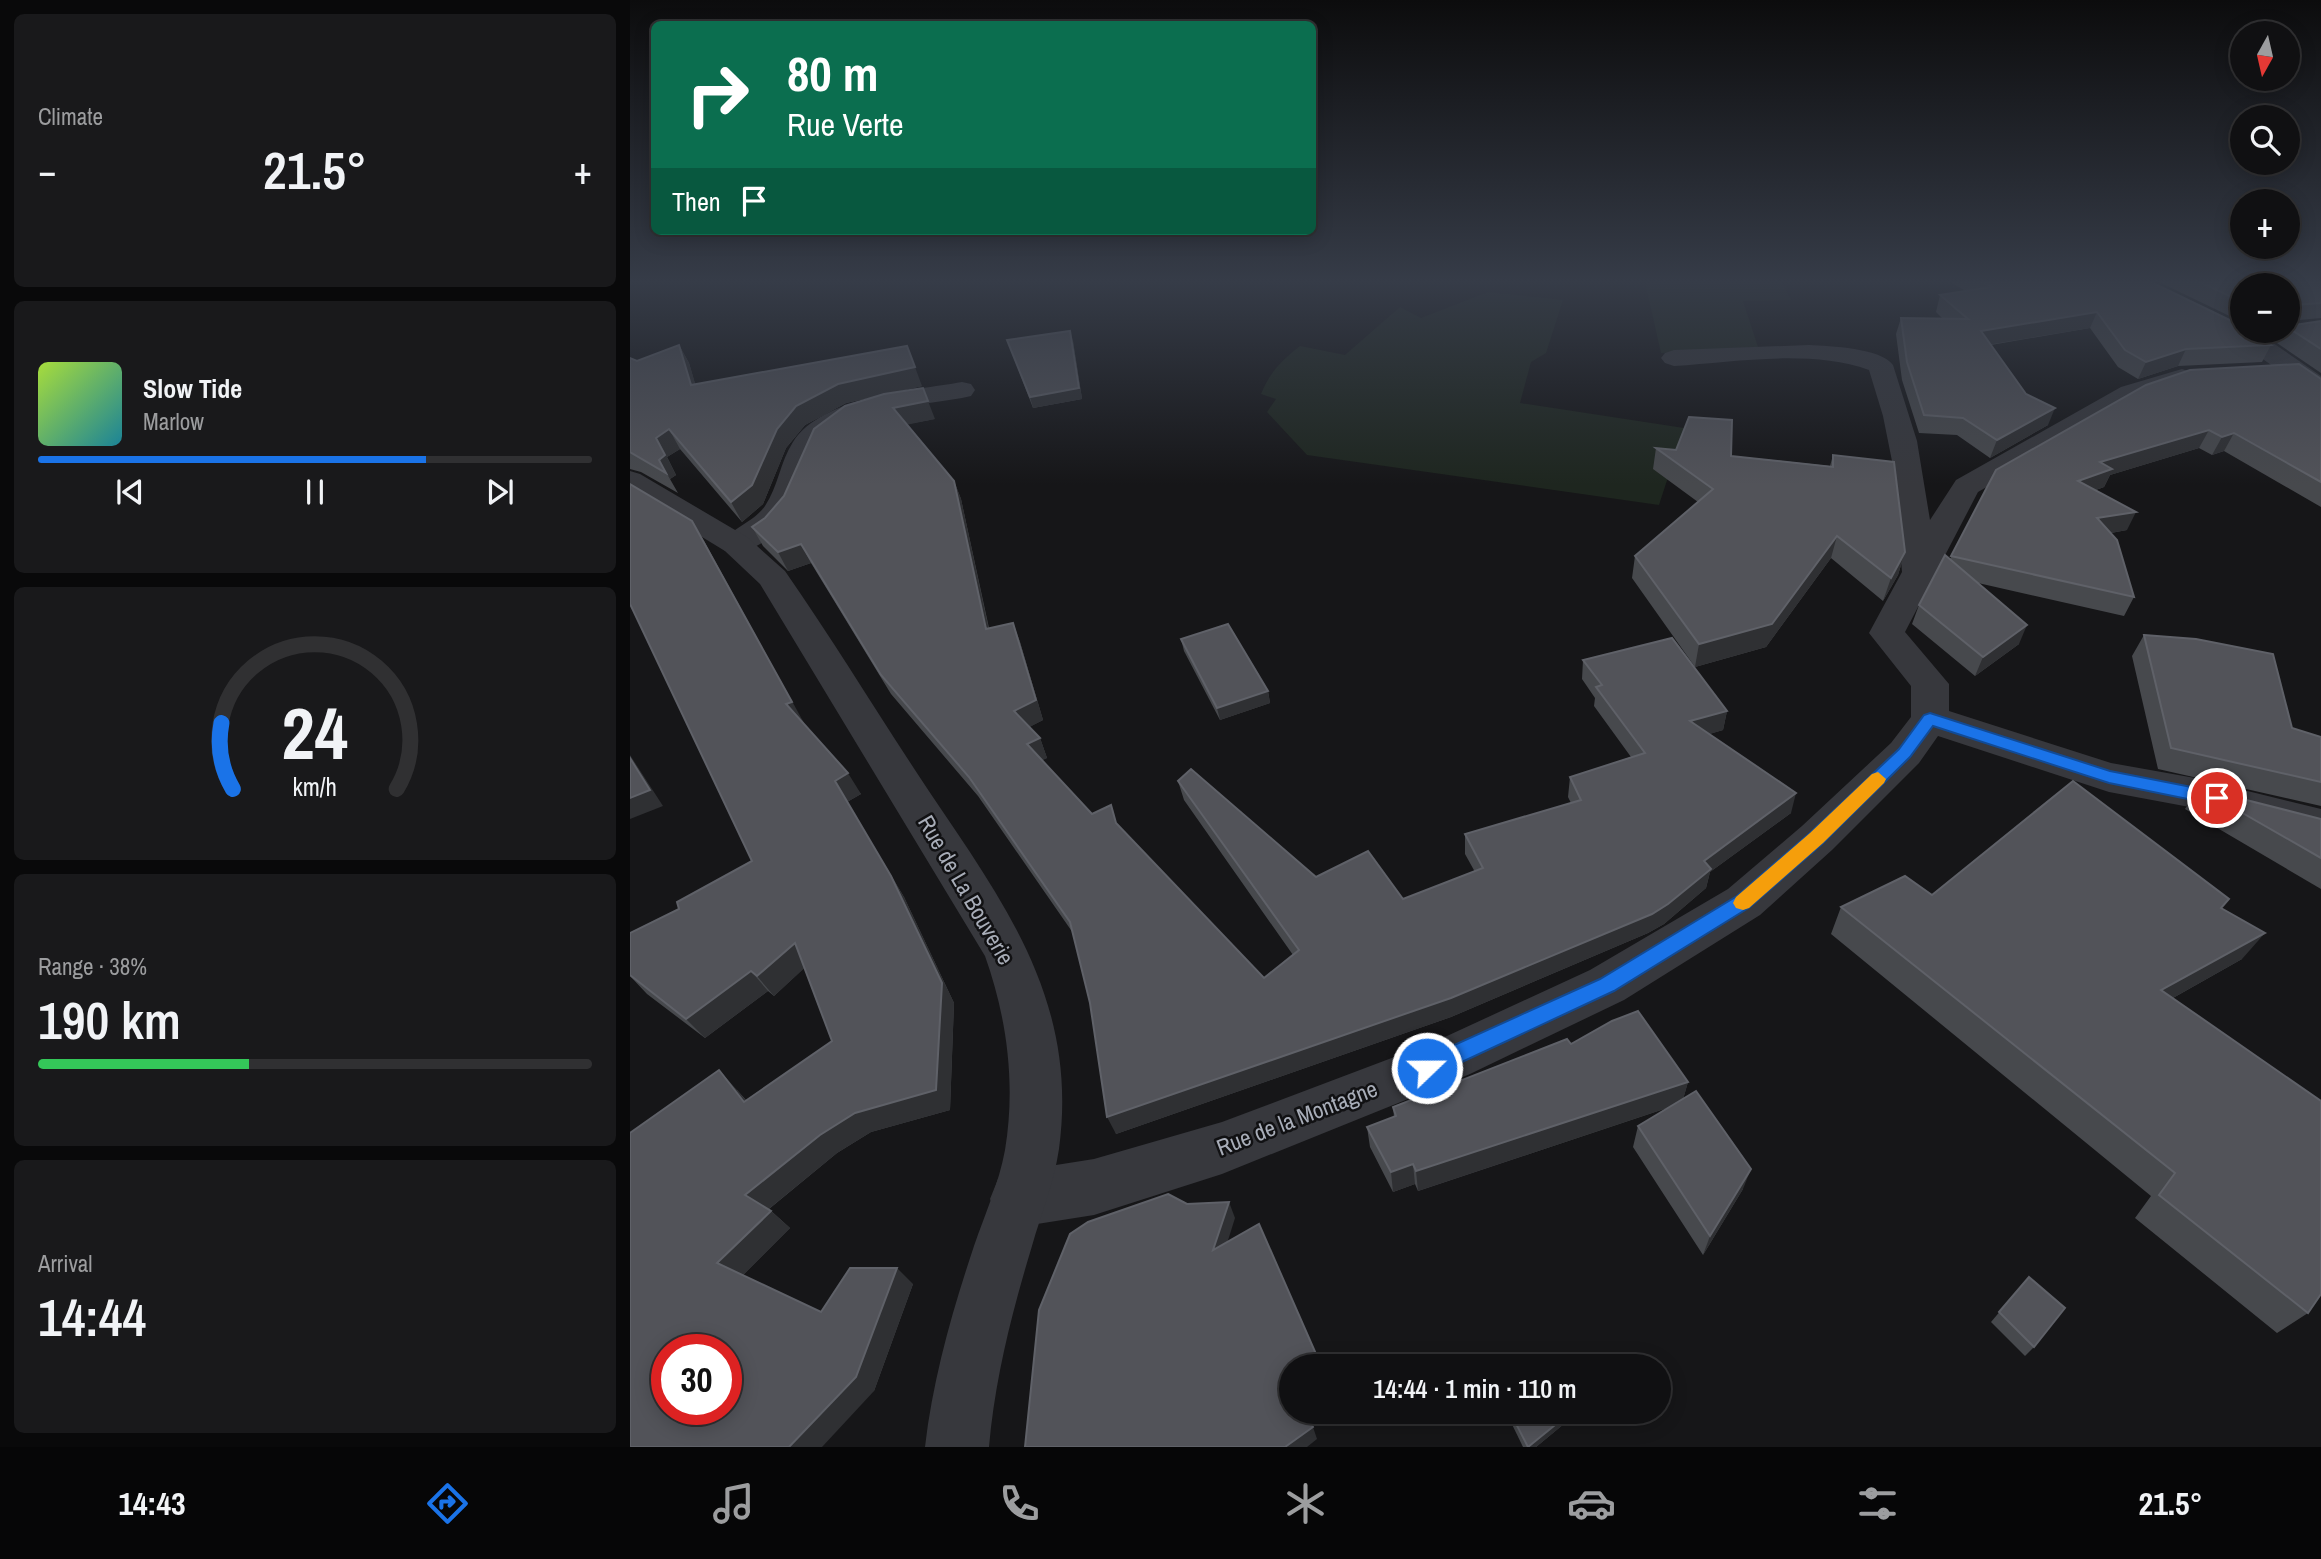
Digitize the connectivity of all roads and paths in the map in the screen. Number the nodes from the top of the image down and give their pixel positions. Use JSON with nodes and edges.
{"nodes":[{"id":1,"x":2266,"y":350,"type":"edge"},
{"id":2,"x":1675,"y":358,"type":"dead end"},
{"id":3,"x":2295,"y":370,"type":"junction"},
{"id":4,"x":2256,"y":372,"type":"edge"},
{"id":5,"x":2204,"y":375,"type":"edge"},
{"id":6,"x":2321,"y":388,"type":"edge"},
{"id":7,"x":962,"y":390,"type":"dead end"},
{"id":8,"x":630,"y":480,"type":"edge"},
{"id":9,"x":736,"y":544,"type":"junction"},
{"id":10,"x":1918,"y":573,"type":"junction"},
{"id":11,"x":1930,"y":719,"type":"junction"},
{"id":12,"x":2321,"y":825,"type":"edge"},
{"id":13,"x":1018,"y":1199,"type":"junction"},
{"id":14,"x":957,"y":1447,"type":"edge"}],
"edges":[{"from":1,"to":3,"type":"street"},
{"from":2,"to":10,"type":"street"},
{"from":3,"to":4,"type":"street"},
{"from":3,"to":6,"type":"street"},
{"from":5,"to":10,"type":"street"},
{"from":7,"to":9,"type":"street"},
{"from":8,"to":9,"type":"street","name":"Rue de La Bouverie"},
{"from":9,"to":13,"type":"street","name":"Rue de La Bouverie"},
{"from":10,"to":11,"type":"street"},
{"from":11,"to":12,"type":"street"},
{"from":11,"to":13,"type":"street","name":"Rue de la Montagne"},
{"from":13,"to":14,"type":"street","name":"Rue de La Bouverie"}]}
